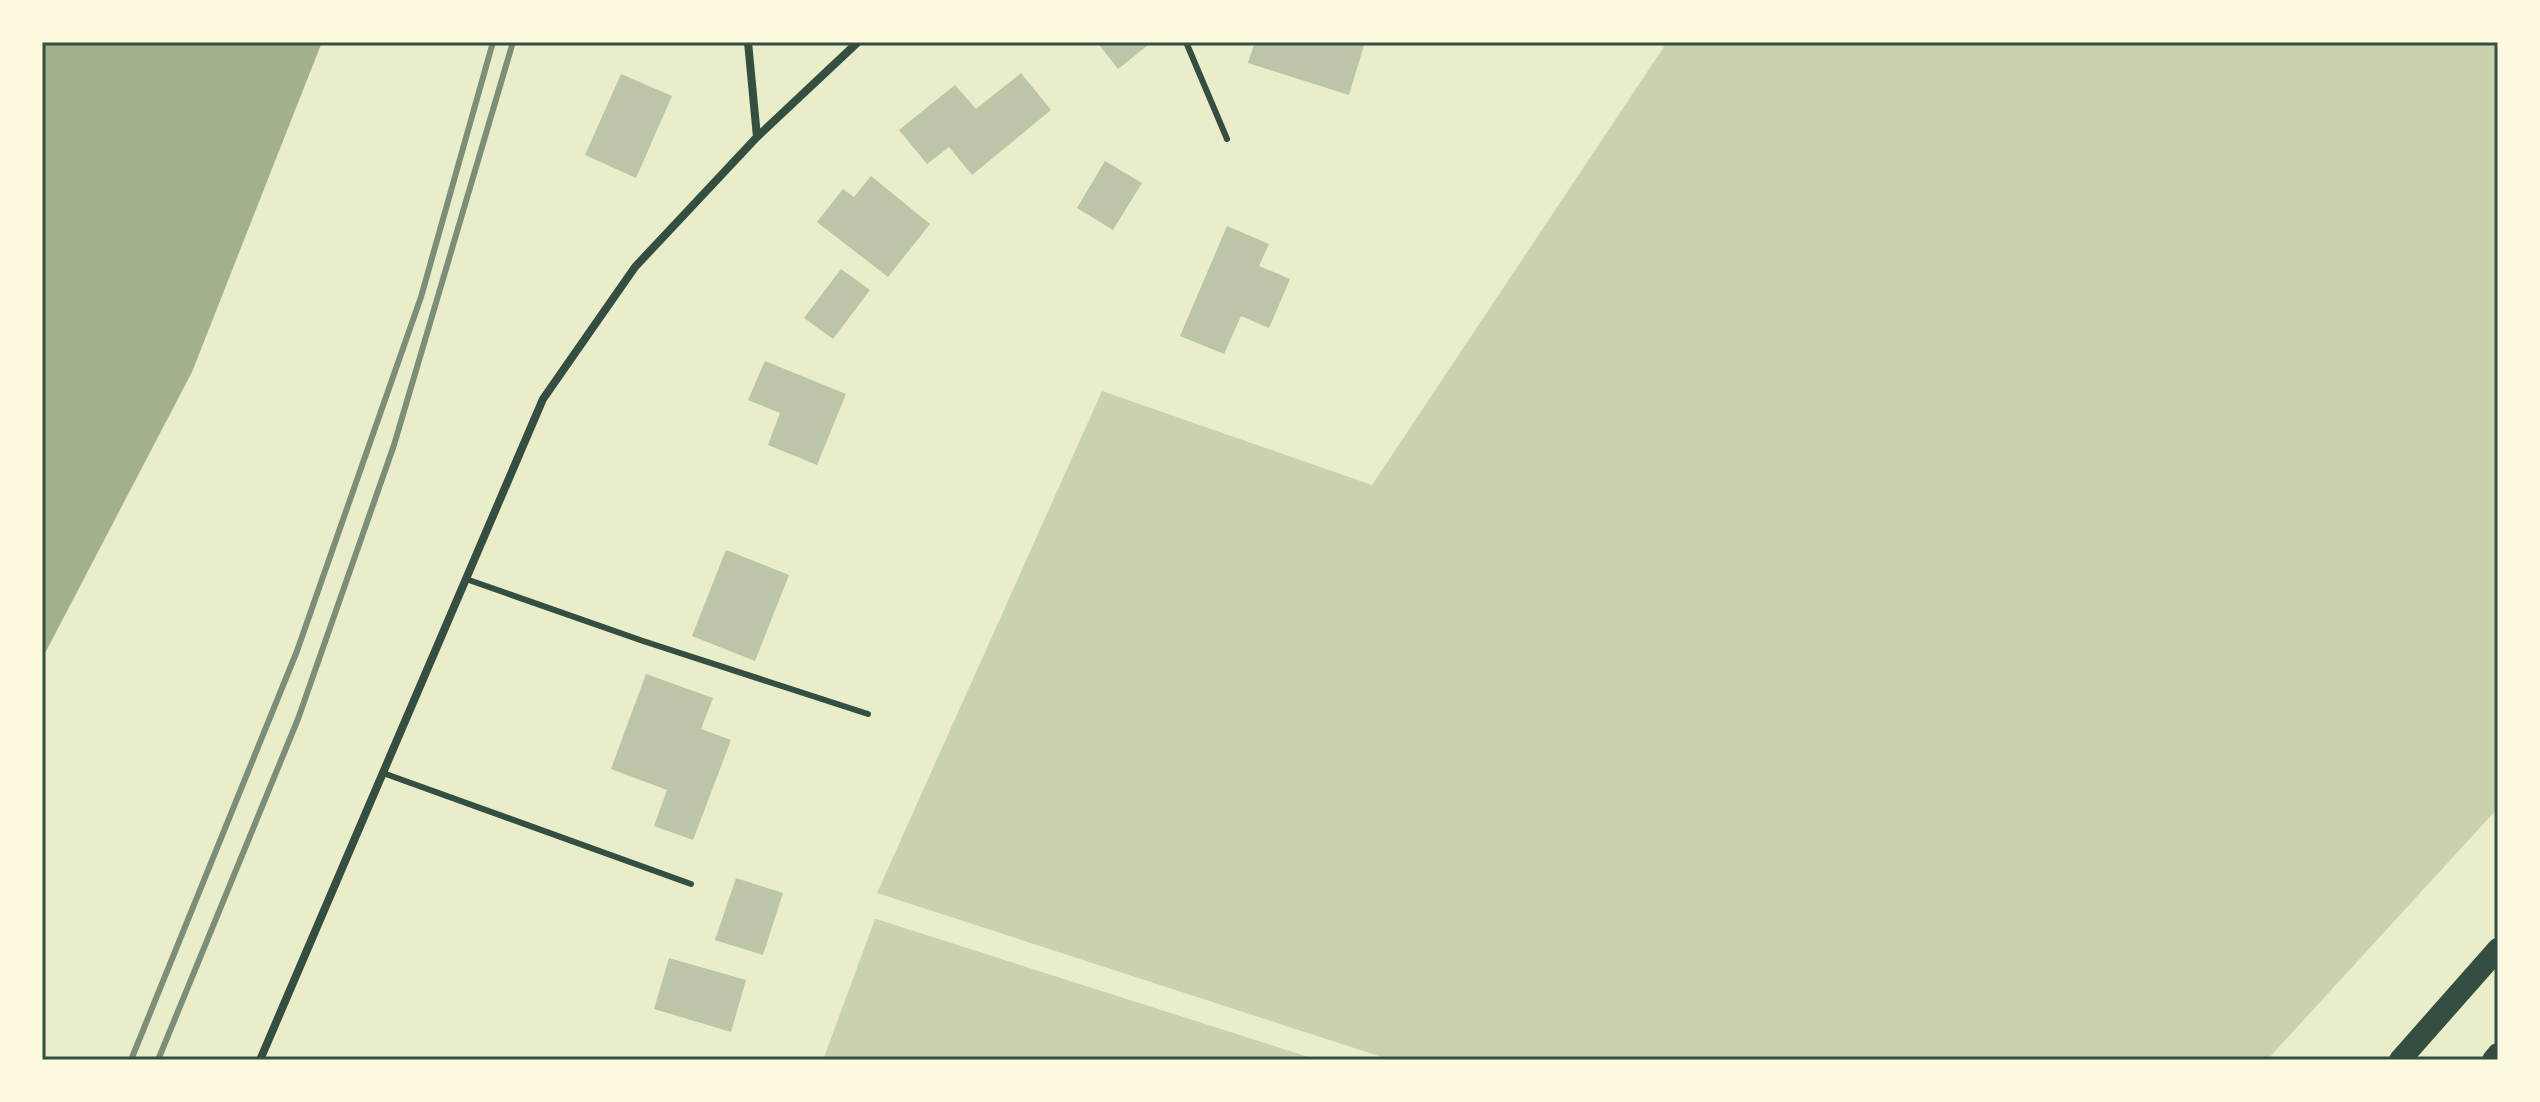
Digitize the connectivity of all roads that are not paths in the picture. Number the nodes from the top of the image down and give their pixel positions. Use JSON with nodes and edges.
{"nodes":[{"id":1,"x":748,"y":42,"type":"edge"},
{"id":2,"x":858,"y":42,"type":"edge"},
{"id":3,"x":1186,"y":42,"type":"edge"},
{"id":4,"x":757,"y":137,"type":"junction"},
{"id":5,"x":1227,"y":139,"type":"dead end"},
{"id":6,"x":466,"y":579,"type":"junction"},
{"id":7,"x":868,"y":714,"type":"dead end"},
{"id":8,"x":383,"y":773,"type":"junction"},
{"id":9,"x":691,"y":884,"type":"dead end"},
{"id":10,"x":2498,"y":949,"type":"edge"},
{"id":11,"x":2498,"y":1054,"type":"edge"},
{"id":12,"x":260,"y":1060,"type":"edge"},
{"id":13,"x":2400,"y":1060,"type":"edge"},
{"id":14,"x":2493,"y":1060,"type":"edge"}],
"edges":[{"from":1,"to":4,"type":"street"},
{"from":2,"to":4,"type":"street"},
{"from":3,"to":5,"type":"lane"},
{"from":4,"to":6,"type":"street"},
{"from":6,"to":7,"type":"lane"},
{"from":6,"to":8,"type":"street"},
{"from":8,"to":9,"type":"lane"},
{"from":8,"to":12,"type":"street"},
{"from":10,"to":13,"type":"highway"},
{"from":11,"to":14,"type":"highway"}]}
